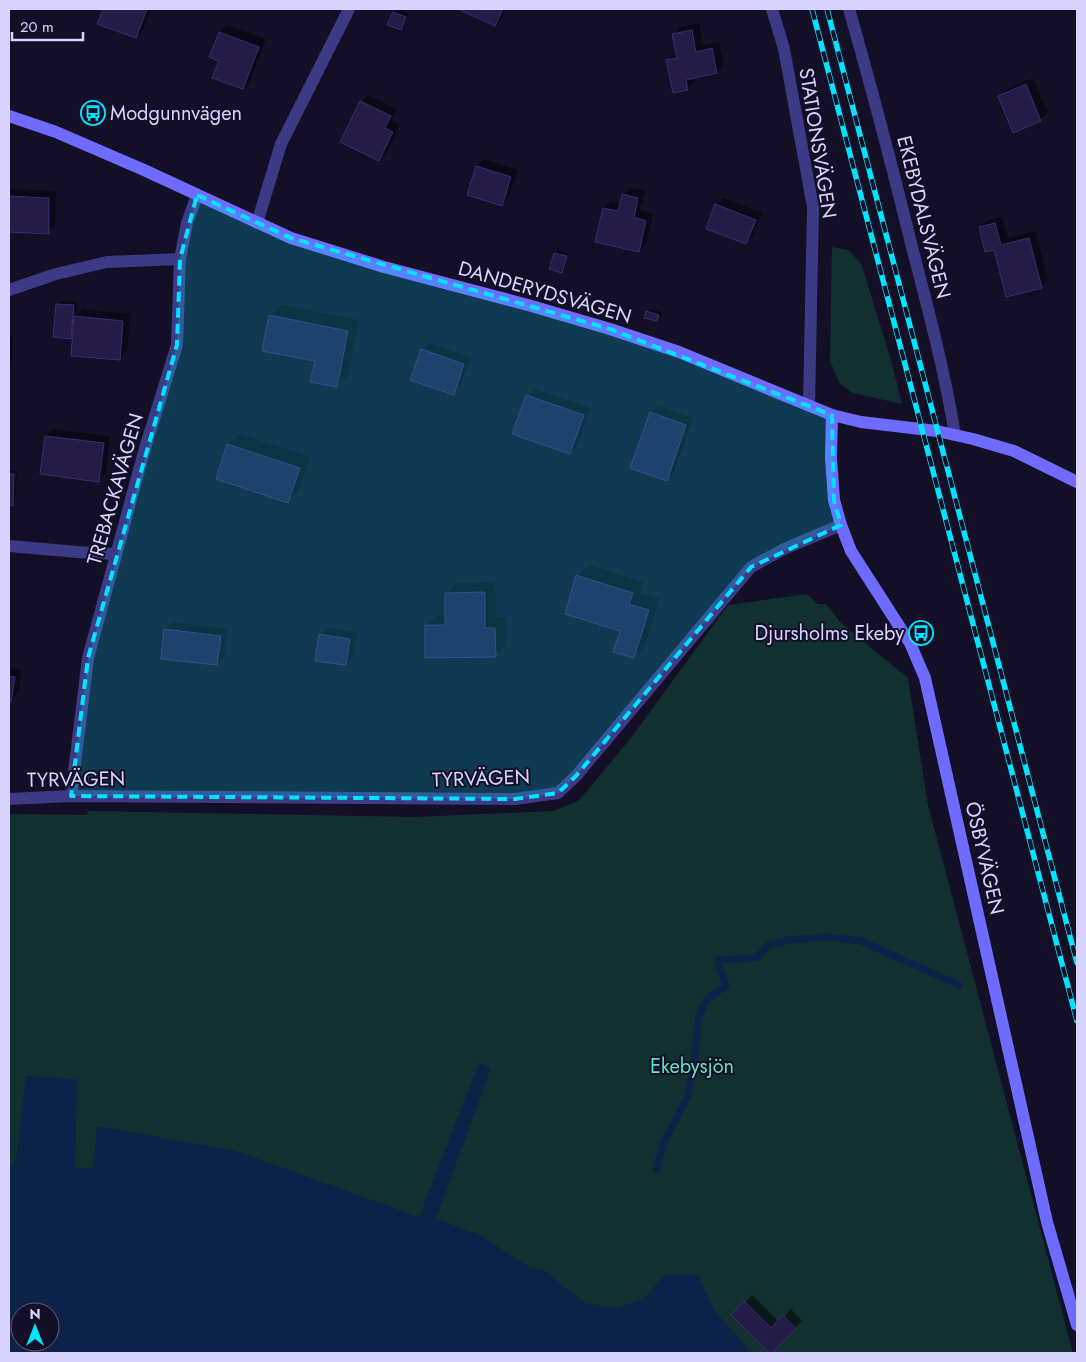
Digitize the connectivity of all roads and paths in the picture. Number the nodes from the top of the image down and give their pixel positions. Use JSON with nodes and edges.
{"nodes":[{"id":1,"x":349,"y":9,"type":"edge"},
{"id":2,"x":772,"y":9,"type":"edge"},
{"id":3,"x":849,"y":9,"type":"edge"},
{"id":4,"x":9,"y":116,"type":"edge"},
{"id":5,"x":197,"y":195,"type":"junction"},
{"id":6,"x":257,"y":223,"type":"junction"},
{"id":7,"x":180,"y":259,"type":"junction"},
{"id":8,"x":9,"y":290,"type":"edge"},
{"id":9,"x":809,"y":406,"type":"junction"},
{"id":10,"x":832,"y":415,"type":"junction"},
{"id":11,"x":955,"y":435,"type":"junction"},
{"id":12,"x":1077,"y":482,"type":"edge"},
{"id":13,"x":841,"y":525,"type":"junction"},
{"id":14,"x":9,"y":546,"type":"edge"},
{"id":15,"x":115,"y":554,"type":"junction"},
{"id":16,"x":71,"y":796,"type":"junction"},
{"id":17,"x":9,"y":799,"type":"edge"},
{"id":18,"x":1077,"y":1325,"type":"edge"}],
"edges":[{"from":1,"to":6,"type":"street"},
{"from":2,"to":9,"type":"street","name":"STATIONSVÄGEN"},
{"from":3,"to":11,"type":"street","name":"EKEBYDALSVÄGEN"},
{"from":4,"to":5,"type":"street","name":"DANDERYDSVÄGEN"},
{"from":5,"to":6,"type":"street","name":"DANDERYDSVÄGEN"},
{"from":5,"to":7,"type":"street","name":"TREBACKAVÄGEN"},
{"from":6,"to":9,"type":"street","name":"DANDERYDSVÄGEN"},
{"from":7,"to":8,"type":"street"},
{"from":7,"to":15,"type":"street","name":"TREBACKAVÄGEN"},
{"from":9,"to":10,"type":"street","name":"DANDERYDSVÄGEN"},
{"from":10,"to":11,"type":"street","name":"DANDERYDSVÄGEN"},
{"from":10,"to":13,"type":"street","name":"ÖSBYVÄGEN"},
{"from":11,"to":12,"type":"street","name":"DANDERYDSVÄGEN"},
{"from":13,"to":16,"type":"street","name":"TYRVÄGEN"},
{"from":13,"to":18,"type":"street","name":"ÖSBYVÄGEN"},
{"from":14,"to":15,"type":"street"},
{"from":15,"to":16,"type":"street","name":"TREBACKAVÄGEN"},
{"from":16,"to":17,"type":"street","name":"TYRVÄGEN"}]}
